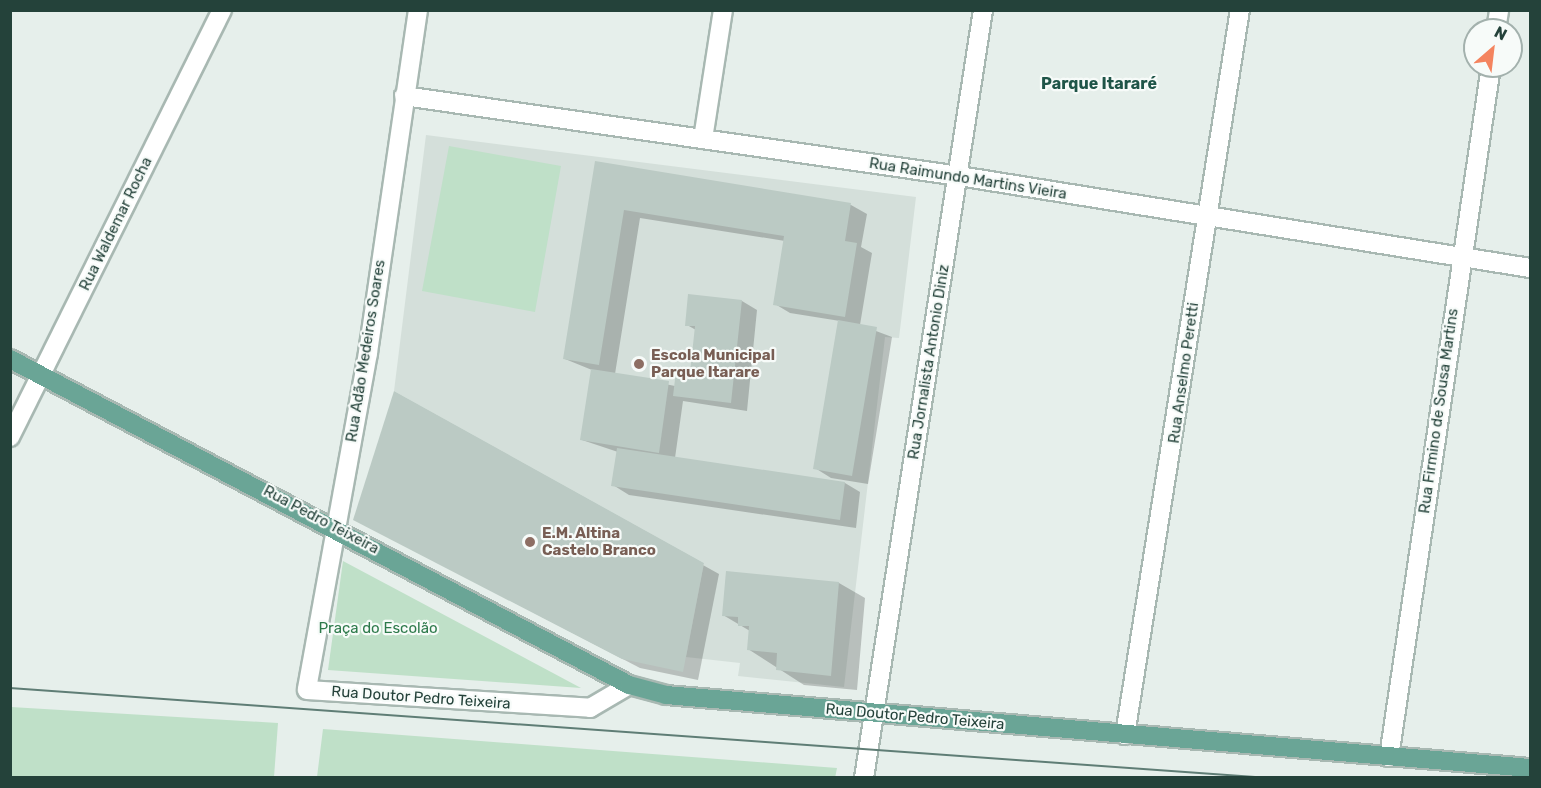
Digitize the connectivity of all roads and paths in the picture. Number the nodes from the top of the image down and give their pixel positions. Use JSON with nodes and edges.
{"nodes":[{"id":1,"x":222,"y":10,"type":"edge"},
{"id":2,"x":418,"y":10,"type":"edge"},
{"id":3,"x":723,"y":10,"type":"edge"},
{"id":4,"x":983,"y":10,"type":"edge"},
{"id":5,"x":1240,"y":10,"type":"edge"},
{"id":6,"x":1489,"y":78,"type":"edge"},
{"id":7,"x":404,"y":96,"type":"junction"},
{"id":8,"x":704,"y":139,"type":"junction"},
{"id":9,"x":959,"y":176,"type":"junction"},
{"id":10,"x":1207,"y":217,"type":"junction"},
{"id":11,"x":1461,"y":259,"type":"junction"},
{"id":12,"x":1530,"y":268,"type":"edge"},
{"id":13,"x":10,"y":359,"type":"edge"},
{"id":14,"x":41,"y":375,"type":"junction"},
{"id":15,"x":10,"y":437,"type":"edge"},
{"id":16,"x":337,"y":528,"type":"junction"},
{"id":17,"x":629,"y":685,"type":"junction"},
{"id":18,"x":307,"y":690,"type":"joint"},
{"id":19,"x":874,"y":714,"type":"junction"},
{"id":20,"x":1125,"y":735,"type":"junction"},
{"id":21,"x":1389,"y":757,"type":"junction"},
{"id":22,"x":1530,"y":768,"type":"edge"},
{"id":23,"x":864,"y":777,"type":"edge"}],
"edges":[{"from":1,"to":14,"type":"street","name":"Rua Waldemar Rocha"},
{"from":2,"to":7,"type":"street","name":"Rua Adão Medeiros Soares"},
{"from":3,"to":8,"type":"street"},
{"from":4,"to":9,"type":"street","name":"Rua Jornalista Antonio Diniz"},
{"from":5,"to":10,"type":"street","name":"Rua Anselmo Peretti"},
{"from":6,"to":11,"type":"street","name":"Rua Firmino de Sousa Martins"},
{"from":7,"to":8,"type":"street","name":"Rua Raimundo Martins Vieira"},
{"from":7,"to":16,"type":"street","name":"Rua Adão Medeiros Soares"},
{"from":8,"to":9,"type":"street","name":"Rua Raimundo Martins Vieira"},
{"from":9,"to":10,"type":"street","name":"Rua Raimundo Martins Vieira"},
{"from":9,"to":19,"type":"street","name":"Rua Jornalista Antonio Diniz"},
{"from":10,"to":11,"type":"street","name":"Rua Raimundo Martins Vieira"},
{"from":10,"to":20,"type":"street","name":"Rua Anselmo Peretti"},
{"from":11,"to":12,"type":"street","name":"Rua Raimundo Martins Vieira"},
{"from":11,"to":21,"type":"street","name":"Rua Firmino de Sousa Martins"},
{"from":13,"to":14,"type":"main road","name":"Rua Pedro Teixeira"},
{"from":14,"to":15,"type":"street","name":"Rua Waldemar Rocha"},
{"from":14,"to":16,"type":"main road","name":"Rua Pedro Teixeira"},
{"from":16,"to":17,"type":"main road","name":"Rua Pedro Teixeira"},
{"from":16,"to":18,"type":"street","name":"Rua Adão Medeiros Soares"},
{"from":17,"to":18,"type":"street","name":"Rua Doutor Pedro Teixeira"},
{"from":17,"to":19,"type":"main road","name":"Rua Doutor Pedro Teixeira"},
{"from":19,"to":20,"type":"main road","name":"Rua Doutor Pedro Teixeira"},
{"from":19,"to":23,"type":"street","name":"Rua Jornalista Antonio Diniz"},
{"from":20,"to":21,"type":"main road","name":"Rua Doutor Pedro Teixeira"},
{"from":21,"to":22,"type":"main road","name":"Rua Doutor Pedro Teixeira"}]}
